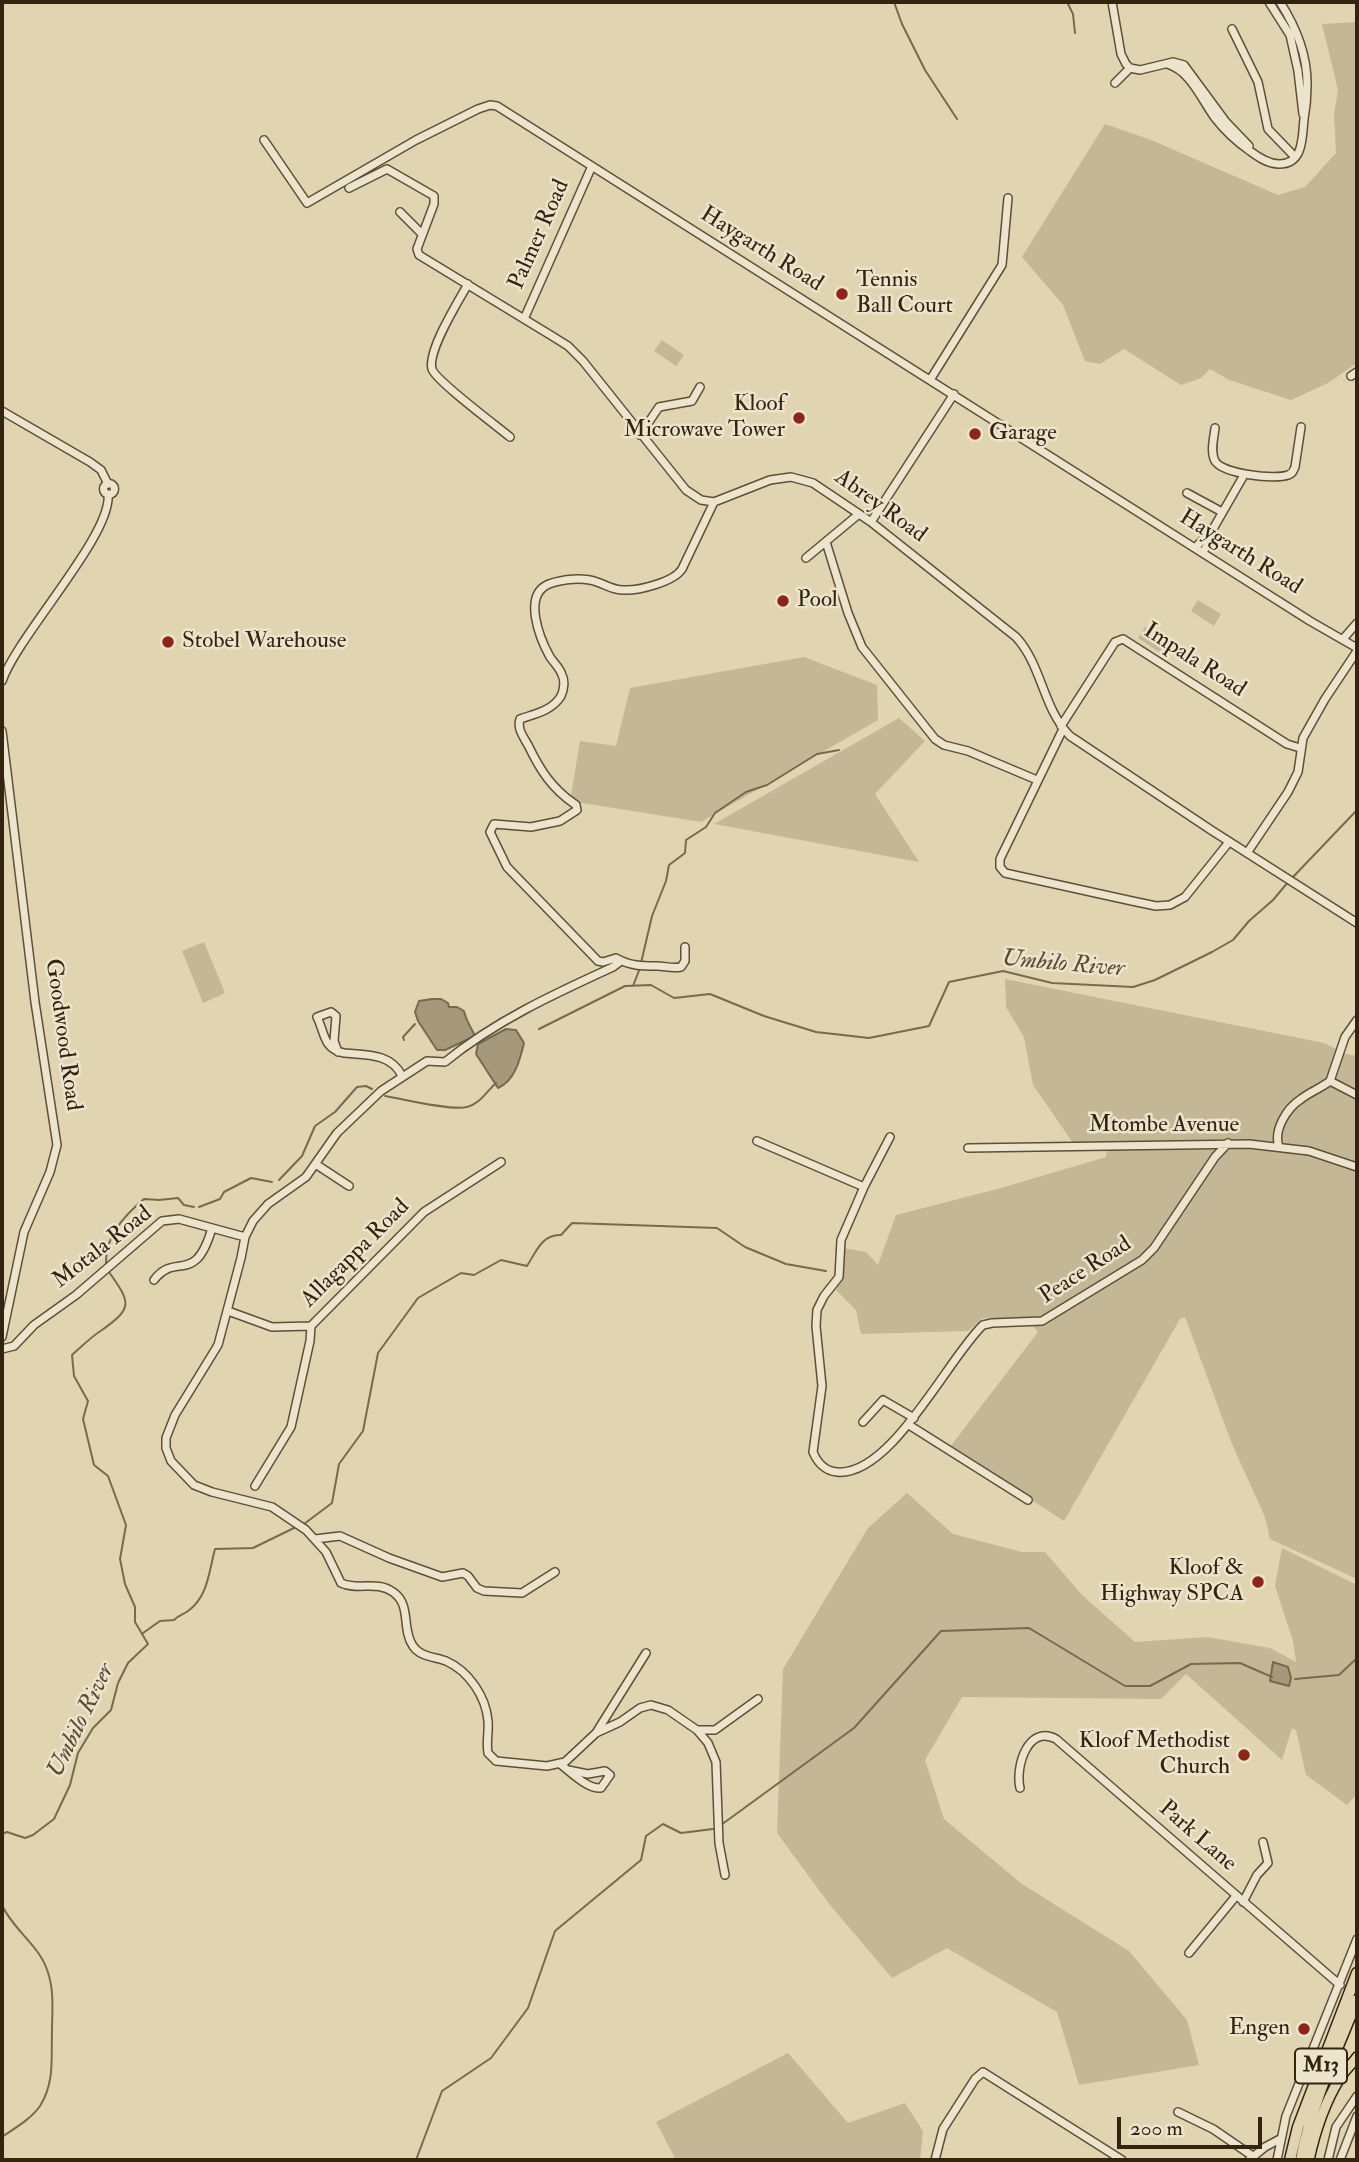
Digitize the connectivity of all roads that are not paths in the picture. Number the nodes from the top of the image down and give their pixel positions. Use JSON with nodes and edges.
{"nodes":[{"id":1,"x":1112,"y":2,"type":"edge"},
{"id":2,"x":1269,"y":2,"type":"edge"},
{"id":3,"x":1280,"y":2,"type":"edge"},
{"id":4,"x":1232,"y":29,"type":"dead end"},
{"id":5,"x":1130,"y":68,"type":"junction"},
{"id":6,"x":1115,"y":83,"type":"dead end"},
{"id":7,"x":1304,"y":122,"type":"junction"},
{"id":8,"x":264,"y":140,"type":"dead end"},
{"id":9,"x":1295,"y":157,"type":"junction"},
{"id":10,"x":592,"y":166,"type":"junction"},
{"id":11,"x":349,"y":188,"type":"dead end"},
{"id":12,"x":1008,"y":198,"type":"dead end"},
{"id":13,"x":400,"y":212,"type":"dead end"},
{"id":14,"x":422,"y":234,"type":"junction"},
{"id":15,"x":468,"y":284,"type":"junction"},
{"id":16,"x":524,"y":319,"type":"junction"},
{"id":17,"x":930,"y":380,"type":"junction"},
{"id":18,"x":700,"y":387,"type":"dead end"},
{"id":19,"x":954,"y":394,"type":"junction"},
{"id":20,"x":2,"y":411,"type":"edge"},
{"id":21,"x":1301,"y":427,"type":"dead end"},
{"id":22,"x":1215,"y":428,"type":"dead end"},
{"id":23,"x":640,"y":435,"type":"junction"},
{"id":24,"x":510,"y":437,"type":"dead end"},
{"id":25,"x":1244,"y":475,"type":"junction"},
{"id":26,"x":1186,"y":492,"type":"dead end"},
{"id":27,"x":714,"y":502,"type":"junction"},
{"id":28,"x":1222,"y":512,"type":"junction"},
{"id":29,"x":859,"y":514,"type":"junction"},
{"id":30,"x":872,"y":522,"type":"junction"},
{"id":31,"x":1213,"y":529,"type":"junction"},
{"id":32,"x":826,"y":542,"type":"junction"},
{"id":33,"x":1195,"y":548,"type":"junction"},
{"id":34,"x":1203,"y":552,"type":"junction"},
{"id":35,"x":806,"y":558,"type":"dead end"},
{"id":36,"x":1357,"y":623,"type":"edge"},
{"id":37,"x":1343,"y":639,"type":"junction"},
{"id":38,"x":1357,"y":650,"type":"edge"},
{"id":39,"x":2,"y":681,"type":"edge"},
{"id":40,"x":1062,"y":727,"type":"junction"},
{"id":41,"x":2,"y":731,"type":"edge"},
{"id":42,"x":1300,"y":748,"type":"junction"},
{"id":43,"x":1037,"y":780,"type":"junction"},
{"id":44,"x":1230,"y":842,"type":"junction"},
{"id":45,"x":1247,"y":853,"type":"junction"},
{"id":46,"x":1357,"y":923,"type":"edge"},
{"id":47,"x":685,"y":947,"type":"dead end"},
{"id":48,"x":621,"y":961,"type":"junction"},
{"id":49,"x":1357,"y":1020,"type":"edge"},
{"id":50,"x":338,"y":1052,"type":"junction"},
{"id":51,"x":402,"y":1076,"type":"junction"},
{"id":52,"x":1330,"y":1081,"type":"junction"},
{"id":53,"x":1357,"y":1096,"type":"edge"},
{"id":54,"x":1278,"y":1133,"type":"junction"},
{"id":55,"x":890,"y":1137,"type":"dead end"},
{"id":56,"x":757,"y":1141,"type":"dead end"},
{"id":57,"x":1228,"y":1143,"type":"junction"},
{"id":58,"x":1260,"y":1145,"type":"junction"},
{"id":59,"x":1279,"y":1147,"type":"junction"},
{"id":60,"x":968,"y":1148,"type":"dead end"},
{"id":61,"x":500,"y":1162,"type":"dead end"},
{"id":62,"x":317,"y":1164,"type":"junction"},
{"id":63,"x":1357,"y":1167,"type":"edge"},
{"id":64,"x":349,"y":1186,"type":"dead end"},
{"id":65,"x":864,"y":1187,"type":"junction"},
{"id":66,"x":212,"y":1228,"type":"junction"},
{"id":67,"x":244,"y":1237,"type":"junction"},
{"id":68,"x":154,"y":1280,"type":"dead end"},
{"id":69,"x":11,"y":1291,"type":"junction"},
{"id":70,"x":2,"y":1294,"type":"edge"},
{"id":71,"x":2,"y":1310,"type":"edge"},
{"id":72,"x":228,"y":1311,"type":"junction"},
{"id":73,"x":312,"y":1326,"type":"junction"},
{"id":74,"x":2,"y":1334,"type":"edge"},
{"id":75,"x":2,"y":1349,"type":"edge"},
{"id":76,"x":912,"y":1421,"type":"junction"},
{"id":77,"x":863,"y":1422,"type":"dead end"},
{"id":78,"x":255,"y":1486,"type":"dead end"},
{"id":79,"x":1028,"y":1500,"type":"dead end"},
{"id":80,"x":315,"y":1539,"type":"junction"},
{"id":81,"x":555,"y":1573,"type":"dead end"},
{"id":82,"x":646,"y":1653,"type":"dead end"},
{"id":83,"x":758,"y":1699,"type":"dead end"},
{"id":84,"x":697,"y":1730,"type":"junction"},
{"id":85,"x":596,"y":1733,"type":"junction"},
{"id":86,"x":558,"y":1765,"type":"junction"},
{"id":87,"x":568,"y":1770,"type":"junction"},
{"id":88,"x":1020,"y":1788,"type":"dead end"},
{"id":89,"x":1263,"y":1842,"type":"dead end"},
{"id":90,"x":725,"y":1875,"type":"dead end"},
{"id":91,"x":1236,"y":1896,"type":"junction"},
{"id":92,"x":1243,"y":1902,"type":"junction"},
{"id":93,"x":1357,"y":1939,"type":"edge"},
{"id":94,"x":1189,"y":1953,"type":"dead end"},
{"id":95,"x":1357,"y":1973,"type":"edge"},
{"id":96,"x":1339,"y":1984,"type":"junction"},
{"id":97,"x":1357,"y":2000,"type":"edge"},
{"id":98,"x":1357,"y":2058,"type":"edge"},
{"id":99,"x":1357,"y":2096,"type":"edge"},
{"id":100,"x":1178,"y":2112,"type":"dead end"},
{"id":101,"x":1357,"y":2116,"type":"edge"},
{"id":102,"x":1280,"y":2139,"type":"junction"},
{"id":103,"x":1252,"y":2158,"type":"edge"},
{"id":104,"x":935,"y":2160,"type":"edge"},
{"id":105,"x":1122,"y":2160,"type":"edge"},
{"id":106,"x":1277,"y":2160,"type":"edge"},
{"id":107,"x":1290,"y":2160,"type":"edge"},
{"id":108,"x":1301,"y":2160,"type":"edge"},
{"id":109,"x":1310,"y":2160,"type":"edge"},
{"id":110,"x":1328,"y":2160,"type":"edge"},
{"id":111,"x":1340,"y":2160,"type":"edge"}],
"edges":[{"from":1,"to":5,"type":"street"},
{"from":2,"to":7,"type":"street"},
{"from":3,"to":7,"type":"street"},
{"from":4,"to":9,"type":"street"},
{"from":5,"to":6,"type":"street"},
{"from":5,"to":9,"type":"street"},
{"from":7,"to":9,"type":"street"},
{"from":8,"to":10,"type":"street","name":"Haygarth Road"},
{"from":10,"to":16,"type":"street","name":"Palmer Road"},
{"from":10,"to":17,"type":"street","name":"Haygarth Road"},
{"from":11,"to":14,"type":"street"},
{"from":12,"to":17,"type":"street"},
{"from":13,"to":14,"type":"street"},
{"from":14,"to":15,"type":"street"},
{"from":15,"to":16,"type":"street"},
{"from":15,"to":24,"type":"street"},
{"from":16,"to":23,"type":"street"},
{"from":17,"to":19,"type":"street","name":"Haygarth Road"},
{"from":18,"to":23,"type":"street"},
{"from":19,"to":30,"type":"street"},
{"from":19,"to":33,"type":"street","name":"Haygarth Road"},
{"from":20,"to":39,"type":"street"},
{"from":21,"to":25,"type":"street"},
{"from":22,"to":25,"type":"street"},
{"from":23,"to":27,"type":"street"},
{"from":25,"to":28,"type":"street"},
{"from":26,"to":28,"type":"street"},
{"from":27,"to":29,"type":"street","name":"Abrey Road"},
{"from":27,"to":48,"type":"street"},
{"from":28,"to":31,"type":"street"},
{"from":29,"to":30,"type":"street","name":"Abrey Road"},
{"from":29,"to":32,"type":"street"},
{"from":30,"to":40,"type":"street","name":"Abrey Road"},
{"from":31,"to":33,"type":"street"},
{"from":31,"to":34,"type":"street"},
{"from":32,"to":35,"type":"street"},
{"from":32,"to":43,"type":"street"},
{"from":33,"to":34,"type":"street","name":"Haygarth Road"},
{"from":34,"to":37,"type":"street","name":"Haygarth Road"},
{"from":36,"to":37,"type":"street"},
{"from":37,"to":38,"type":"street","name":"Haygarth Road"},
{"from":38,"to":42,"type":"street"},
{"from":40,"to":42,"type":"street","name":"Impala Road"},
{"from":40,"to":43,"type":"street"},
{"from":40,"to":44,"type":"street","name":"Abrey Road"},
{"from":41,"to":69,"type":"street","name":"Goodwood Road"},
{"from":42,"to":45,"type":"street"},
{"from":43,"to":44,"type":"street"},
{"from":44,"to":45,"type":"street","name":"Abrey Road"},
{"from":45,"to":46,"type":"street","name":"Abrey Road"},
{"from":47,"to":48,"type":"street"},
{"from":48,"to":51,"type":"street"},
{"from":49,"to":52,"type":"street"},
{"from":50,"to":50,"type":"street"},
{"from":50,"to":51,"type":"street"},
{"from":51,"to":62,"type":"street"},
{"from":52,"to":53,"type":"street"},
{"from":52,"to":54,"type":"street"},
{"from":54,"to":58,"type":"street"},
{"from":54,"to":59,"type":"street"},
{"from":55,"to":65,"type":"street","name":"Peace Road"},
{"from":56,"to":65,"type":"street"},
{"from":57,"to":58,"type":"street","name":"Mtombe Avenue"},
{"from":57,"to":60,"type":"street","name":"Mtombe Avenue"},
{"from":57,"to":76,"type":"street","name":"Peace Road"},
{"from":58,"to":59,"type":"street","name":"Mtombe Avenue"},
{"from":59,"to":63,"type":"street","name":"Mtombe Avenue"},
{"from":61,"to":73,"type":"street","name":"Allagappa Road"},
{"from":62,"to":64,"type":"street"},
{"from":62,"to":67,"type":"street"},
{"from":65,"to":76,"type":"street","name":"Peace Road"},
{"from":66,"to":67,"type":"street","name":"Motala Road"},
{"from":66,"to":68,"type":"street"},
{"from":66,"to":75,"type":"street","name":"Motala Road"},
{"from":67,"to":72,"type":"street"},
{"from":69,"to":70,"type":"street"},
{"from":69,"to":74,"type":"street","name":"Goodwood Road"},
{"from":71,"to":74,"type":"street"},
{"from":72,"to":73,"type":"street","name":"Allagappa Road"},
{"from":72,"to":80,"type":"street"},
{"from":73,"to":78,"type":"street"},
{"from":76,"to":77,"type":"street"},
{"from":76,"to":79,"type":"street"},
{"from":80,"to":81,"type":"street"},
{"from":80,"to":86,"type":"street"},
{"from":82,"to":85,"type":"street"},
{"from":83,"to":84,"type":"street"},
{"from":84,"to":85,"type":"street"},
{"from":84,"to":90,"type":"street"},
{"from":85,"to":86,"type":"street"},
{"from":86,"to":87,"type":"street"},
{"from":87,"to":87,"type":"street"},
{"from":88,"to":91,"type":"street","name":"Park Lane"},
{"from":89,"to":92,"type":"street"},
{"from":91,"to":92,"type":"street","name":"Park Lane"},
{"from":91,"to":94,"type":"street"},
{"from":92,"to":96,"type":"street","name":"Park Lane"},
{"from":93,"to":96,"type":"street"},
{"from":95,"to":107,"type":"highway","number":"M13"},
{"from":96,"to":102,"type":"street"},
{"from":97,"to":108,"type":"highway","number":"M13"},
{"from":98,"to":109,"type":"main road"},
{"from":99,"to":110,"type":"street"},
{"from":100,"to":103,"type":"street"},
{"from":101,"to":111,"type":"street"},
{"from":102,"to":103,"type":"street"},
{"from":102,"to":106,"type":"street"},
{"from":104,"to":105,"type":"street"}]}
